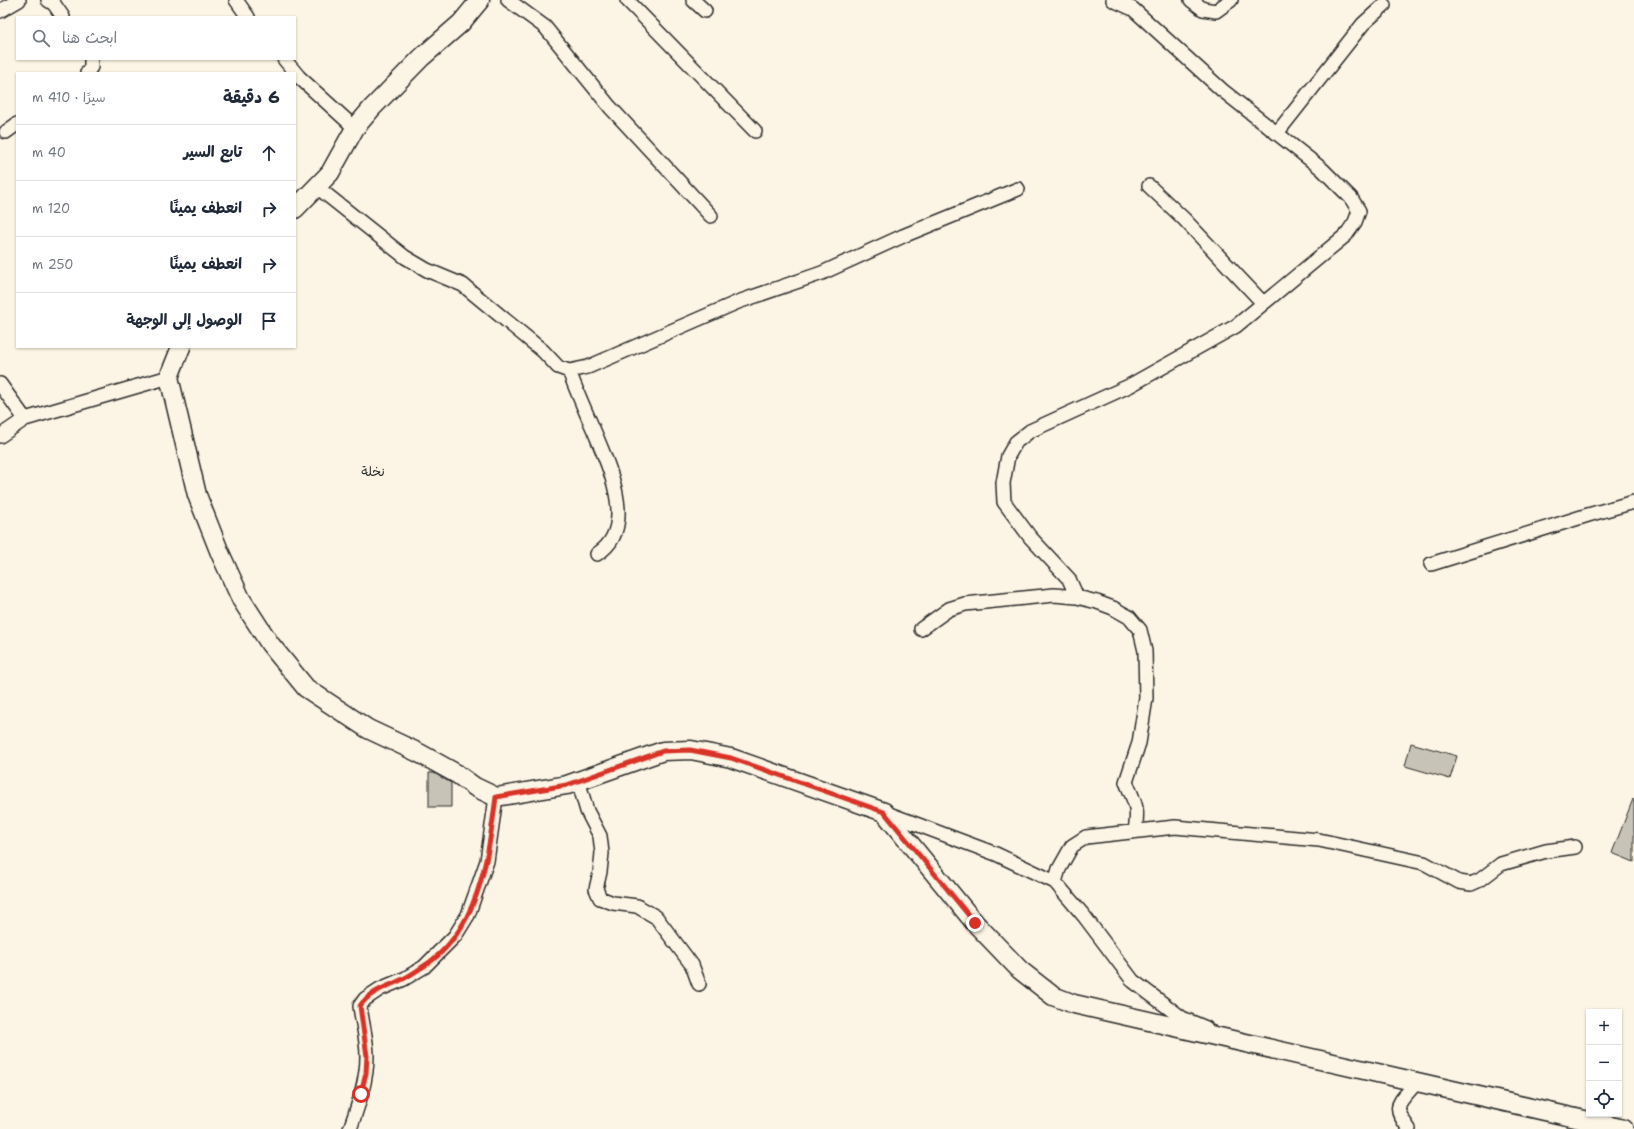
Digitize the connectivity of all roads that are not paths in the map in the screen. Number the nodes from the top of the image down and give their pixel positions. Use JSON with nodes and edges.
{"nodes":[{"id":1,"x":19,"y":0,"type":"edge"},
{"id":2,"x":48,"y":0,"type":"edge"},
{"id":3,"x":236,"y":0,"type":"edge"},
{"id":4,"x":480,"y":0,"type":"edge"},
{"id":5,"x":508,"y":0,"type":"edge"},
{"id":6,"x":627,"y":0,"type":"edge"},
{"id":7,"x":693,"y":0,"type":"edge"},
{"id":8,"x":1113,"y":0,"type":"edge"},
{"id":9,"x":1192,"y":0,"type":"edge"},
{"id":10,"x":1231,"y":0,"type":"edge"},
{"id":11,"x":1384,"y":5,"type":"dead end"},
{"id":12,"x":0,"y":11,"type":"edge"},
{"id":13,"x":706,"y":12,"type":"dead end"},
{"id":14,"x":62,"y":16,"type":"edge"},
{"id":15,"x":247,"y":16,"type":"edge"},
{"id":16,"x":91,"y":60,"type":"edge"},
{"id":17,"x":285,"y":60,"type":"edge"},
{"id":18,"x":88,"y":72,"type":"edge"},
{"id":19,"x":295,"y":72,"type":"edge"},
{"id":20,"x":296,"y":74,"type":"edge"},
{"id":21,"x":354,"y":128,"type":"junction"},
{"id":22,"x":755,"y":132,"type":"dead end"},
{"id":23,"x":1277,"y":134,"type":"junction"},
{"id":24,"x":1149,"y":186,"type":"dead end"},
{"id":25,"x":317,"y":187,"type":"junction"},
{"id":26,"x":1018,"y":189,"type":"dead end"},
{"id":27,"x":296,"y":208,"type":"edge"},
{"id":28,"x":711,"y":216,"type":"dead end"},
{"id":29,"x":1263,"y":304,"type":"junction"},
{"id":30,"x":181,"y":348,"type":"edge"},
{"id":31,"x":569,"y":371,"type":"junction"},
{"id":32,"x":169,"y":377,"type":"junction"},
{"id":33,"x":0,"y":384,"type":"edge"},
{"id":34,"x":25,"y":419,"type":"junction"},
{"id":35,"x":0,"y":436,"type":"edge"},
{"id":36,"x":1634,"y":502,"type":"edge"},
{"id":37,"x":597,"y":554,"type":"dead end"},
{"id":38,"x":1431,"y":564,"type":"dead end"},
{"id":39,"x":1077,"y":597,"type":"junction"},
{"id":40,"x":921,"y":629,"type":"dead end"},
{"id":41,"x":578,"y":780,"type":"junction"},
{"id":42,"x":496,"y":797,"type":"junction"},
{"id":43,"x":884,"y":812,"type":"junction"},
{"id":44,"x":1135,"y":831,"type":"junction"},
{"id":45,"x":1576,"y":848,"type":"dead end"},
{"id":46,"x":1055,"y":882,"type":"junction"},
{"id":47,"x":699,"y":984,"type":"dead end"},
{"id":48,"x":1232,"y":1039,"type":"junction"},
{"id":49,"x":1416,"y":1083,"type":"junction"},
{"id":50,"x":350,"y":1129,"type":"edge"},
{"id":51,"x":1409,"y":1129,"type":"edge"},
{"id":52,"x":1624,"y":1129,"type":"edge"}],
"edges":[{"from":1,"to":12,"type":"street"},
{"from":2,"to":14,"type":"street"},
{"from":3,"to":15,"type":"street"},
{"from":4,"to":21,"type":"street"},
{"from":5,"to":28,"type":"street"},
{"from":6,"to":22,"type":"street"},
{"from":7,"to":13,"type":"street"},
{"from":8,"to":23,"type":"street"},
{"from":9,"to":10,"type":"street"},
{"from":11,"to":23,"type":"street"},
{"from":16,"to":18,"type":"street"},
{"from":17,"to":19,"type":"street"},
{"from":20,"to":21,"type":"street"},
{"from":21,"to":25,"type":"street"},
{"from":23,"to":29,"type":"street"},
{"from":24,"to":29,"type":"street"},
{"from":25,"to":27,"type":"street"},
{"from":25,"to":31,"type":"street"},
{"from":26,"to":31,"type":"street"},
{"from":29,"to":39,"type":"street"},
{"from":30,"to":32,"type":"street"},
{"from":31,"to":37,"type":"street"},
{"from":32,"to":34,"type":"street"},
{"from":32,"to":42,"type":"street"},
{"from":33,"to":34,"type":"street"},
{"from":34,"to":35,"type":"street"},
{"from":36,"to":38,"type":"street"},
{"from":39,"to":40,"type":"street"},
{"from":39,"to":44,"type":"street"},
{"from":41,"to":42,"type":"street"},
{"from":41,"to":43,"type":"street"},
{"from":41,"to":47,"type":"street"},
{"from":42,"to":50,"type":"street"},
{"from":43,"to":46,"type":"street"},
{"from":43,"to":48,"type":"street"},
{"from":44,"to":45,"type":"street"},
{"from":44,"to":46,"type":"street"},
{"from":46,"to":48,"type":"street"},
{"from":48,"to":49,"type":"street"},
{"from":49,"to":51,"type":"street"},
{"from":49,"to":52,"type":"street"}]}
